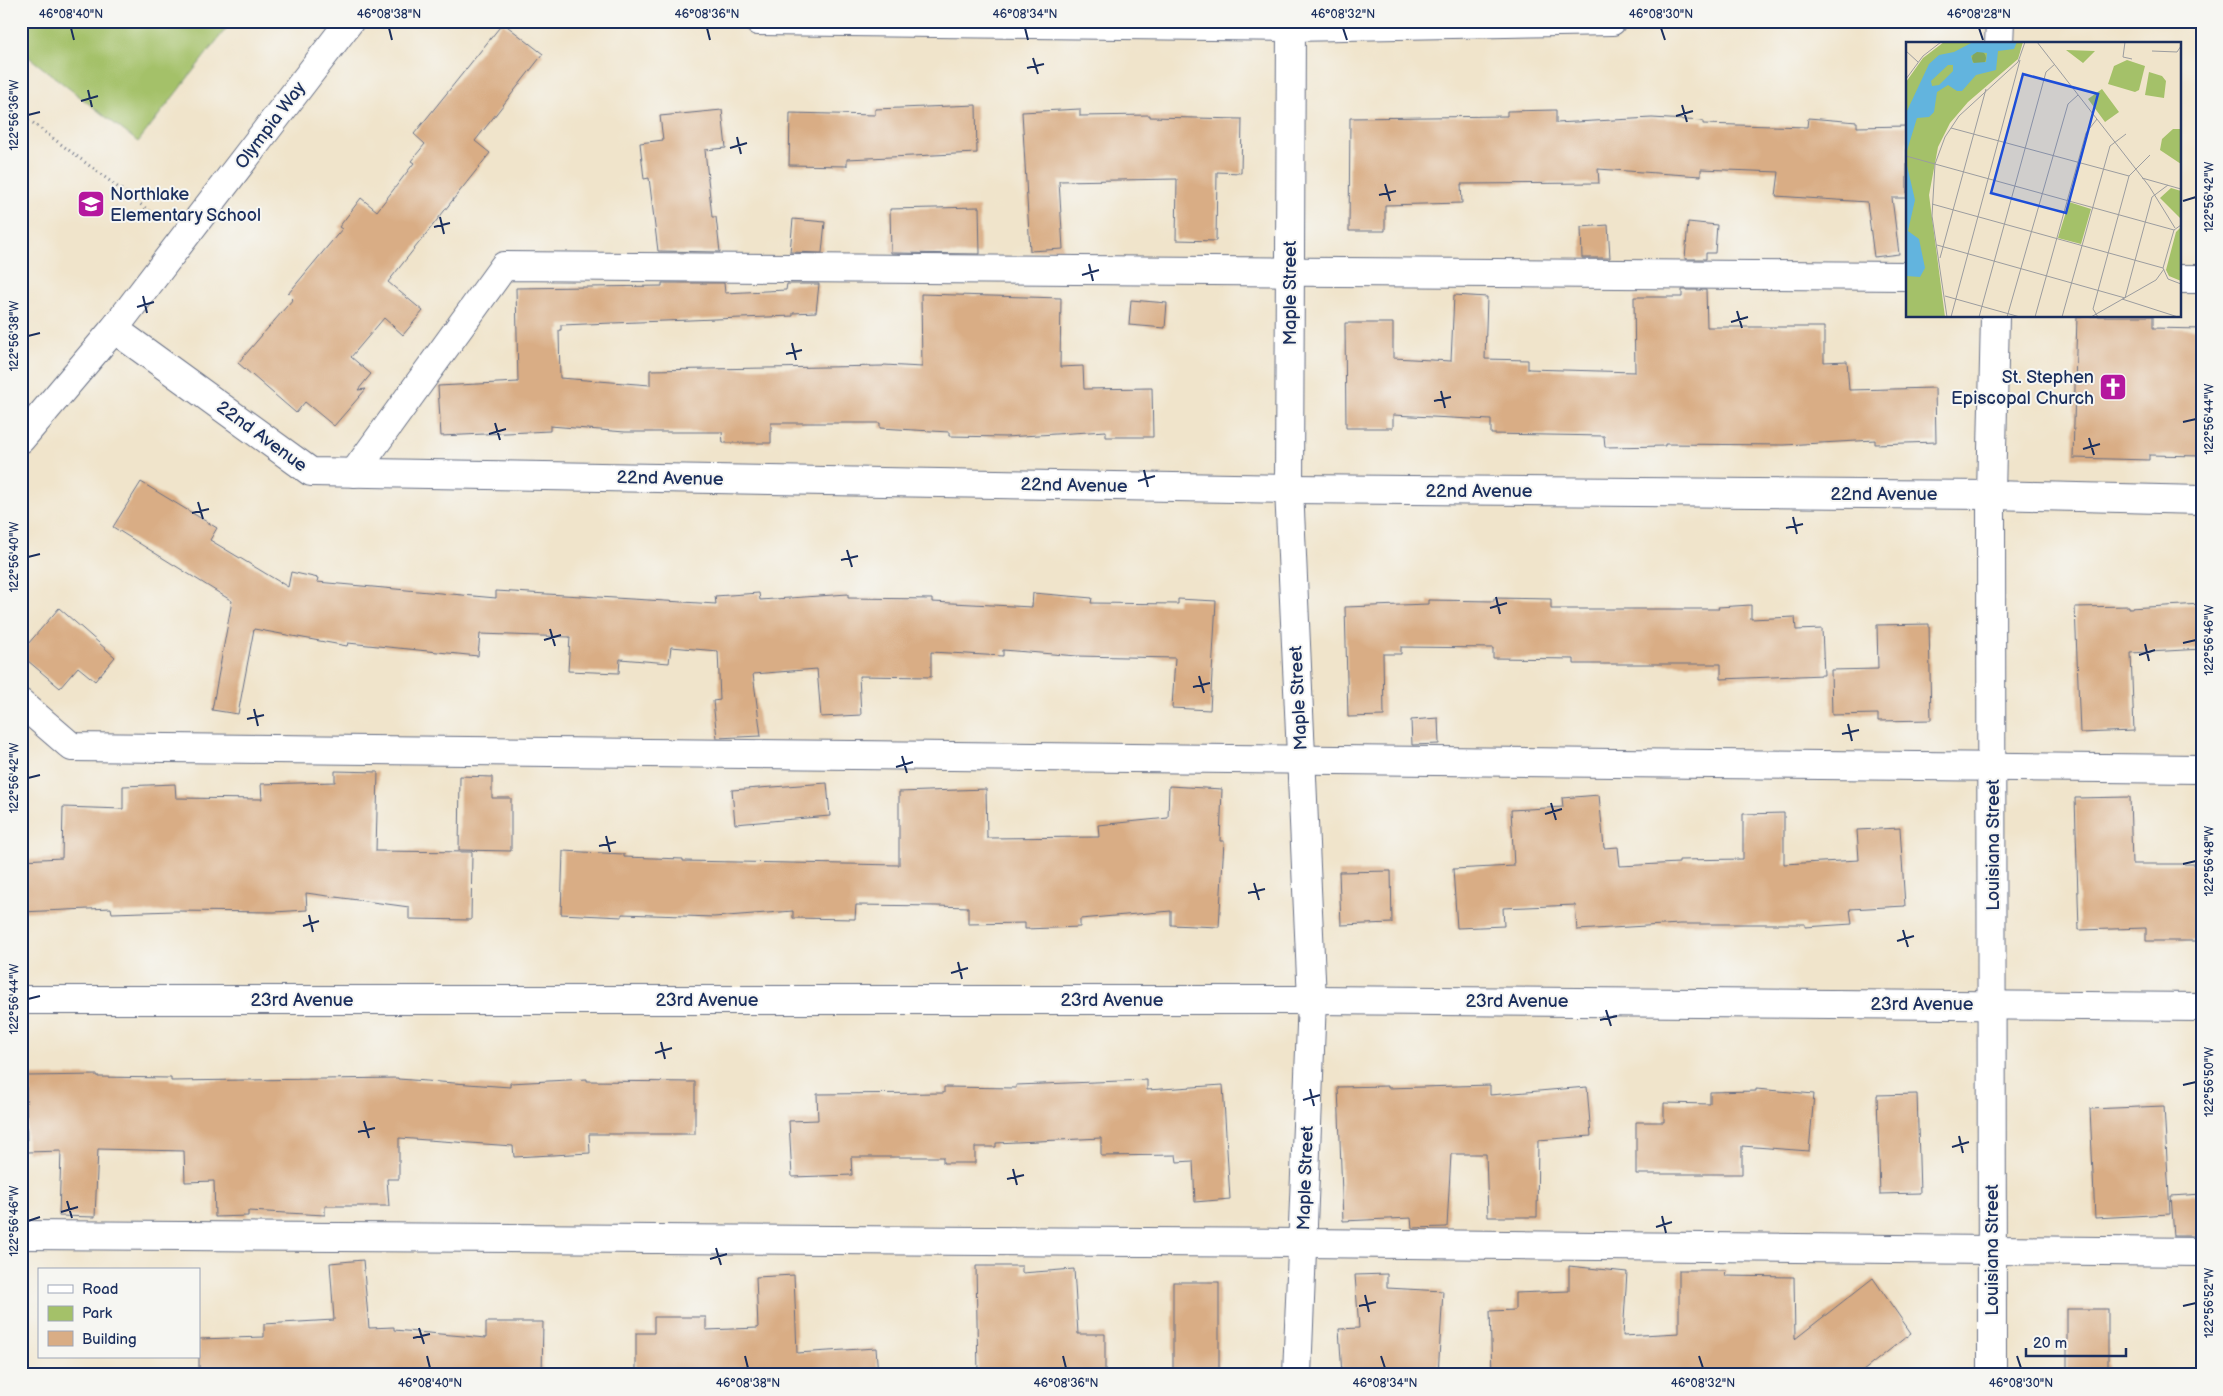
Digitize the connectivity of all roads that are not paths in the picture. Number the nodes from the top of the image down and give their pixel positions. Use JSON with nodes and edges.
{"nodes":[{"id":1,"x":350,"y":21,"type":"edge"},
{"id":2,"x":758,"y":21,"type":"edge"},
{"id":3,"x":1612,"y":21,"type":"edge"},
{"id":4,"x":2000,"y":21,"type":"edge"},
{"id":5,"x":1291,"y":24,"type":"edge"},
{"id":6,"x":1999,"y":42,"type":"edge"},
{"id":7,"x":1290,"y":272,"type":"junction"},
{"id":8,"x":1906,"y":276,"type":"edge"},
{"id":9,"x":2180,"y":279,"type":"edge"},
{"id":10,"x":2202,"y":279,"type":"edge"},
{"id":11,"x":1995,"y":318,"type":"edge"},
{"id":12,"x":114,"y":328,"type":"junction"},
{"id":13,"x":21,"y":439,"type":"edge"},
{"id":14,"x":354,"y":473,"type":"junction"},
{"id":15,"x":1289,"y":489,"type":"junction"},
{"id":16,"x":1991,"y":495,"type":"junction"},
{"id":17,"x":2202,"y":500,"type":"edge"},
{"id":18,"x":21,"y":703,"type":"edge"},
{"id":19,"x":1301,"y":760,"type":"junction"},
{"id":20,"x":1992,"y":766,"type":"junction"},
{"id":21,"x":2202,"y":769,"type":"edge"},
{"id":22,"x":21,"y":1000,"type":"edge"},
{"id":23,"x":1312,"y":1000,"type":"junction"},
{"id":24,"x":1993,"y":1004,"type":"junction"},
{"id":25,"x":2202,"y":1007,"type":"edge"},
{"id":26,"x":21,"y":1235,"type":"edge"},
{"id":27,"x":1302,"y":1243,"type":"junction"},
{"id":28,"x":1992,"y":1250,"type":"junction"},
{"id":29,"x":2202,"y":1252,"type":"edge"},
{"id":30,"x":1297,"y":1375,"type":"edge"},
{"id":31,"x":1992,"y":1375,"type":"edge"}],
"edges":[{"from":1,"to":12,"type":"street","name":"Olympia Way"},
{"from":2,"to":5,"type":"street"},
{"from":3,"to":5,"type":"street"},
{"from":4,"to":6,"type":"street"},
{"from":5,"to":7,"type":"street","name":"Maple Street"},
{"from":7,"to":8,"type":"street"},
{"from":7,"to":14,"type":"street"},
{"from":7,"to":15,"type":"street","name":"Maple Street"},
{"from":9,"to":10,"type":"street"},
{"from":11,"to":16,"type":"street","name":"Louisiana Street"},
{"from":12,"to":13,"type":"street","name":"Olympia Way"},
{"from":12,"to":14,"type":"street","name":"22nd Avenue"},
{"from":14,"to":15,"type":"street","name":"22nd Avenue"},
{"from":15,"to":16,"type":"street","name":"22nd Avenue"},
{"from":15,"to":19,"type":"street","name":"Maple Street"},
{"from":16,"to":17,"type":"street","name":"22nd Avenue"},
{"from":16,"to":20,"type":"street","name":"Louisiana Street"},
{"from":18,"to":19,"type":"street"},
{"from":19,"to":20,"type":"street"},
{"from":19,"to":23,"type":"street","name":"Maple Street"},
{"from":20,"to":21,"type":"street"},
{"from":20,"to":24,"type":"street","name":"Louisiana Street"},
{"from":22,"to":23,"type":"street","name":"23rd Avenue"},
{"from":23,"to":24,"type":"street","name":"23rd Avenue"},
{"from":23,"to":27,"type":"street","name":"Maple Street"},
{"from":24,"to":25,"type":"street","name":"23rd Avenue"},
{"from":24,"to":28,"type":"street","name":"Louisiana Street"},
{"from":26,"to":27,"type":"street"},
{"from":27,"to":28,"type":"street"},
{"from":27,"to":30,"type":"street","name":"Maple Street"},
{"from":28,"to":29,"type":"street"},
{"from":28,"to":31,"type":"street","name":"Louisiana Street"}]}
